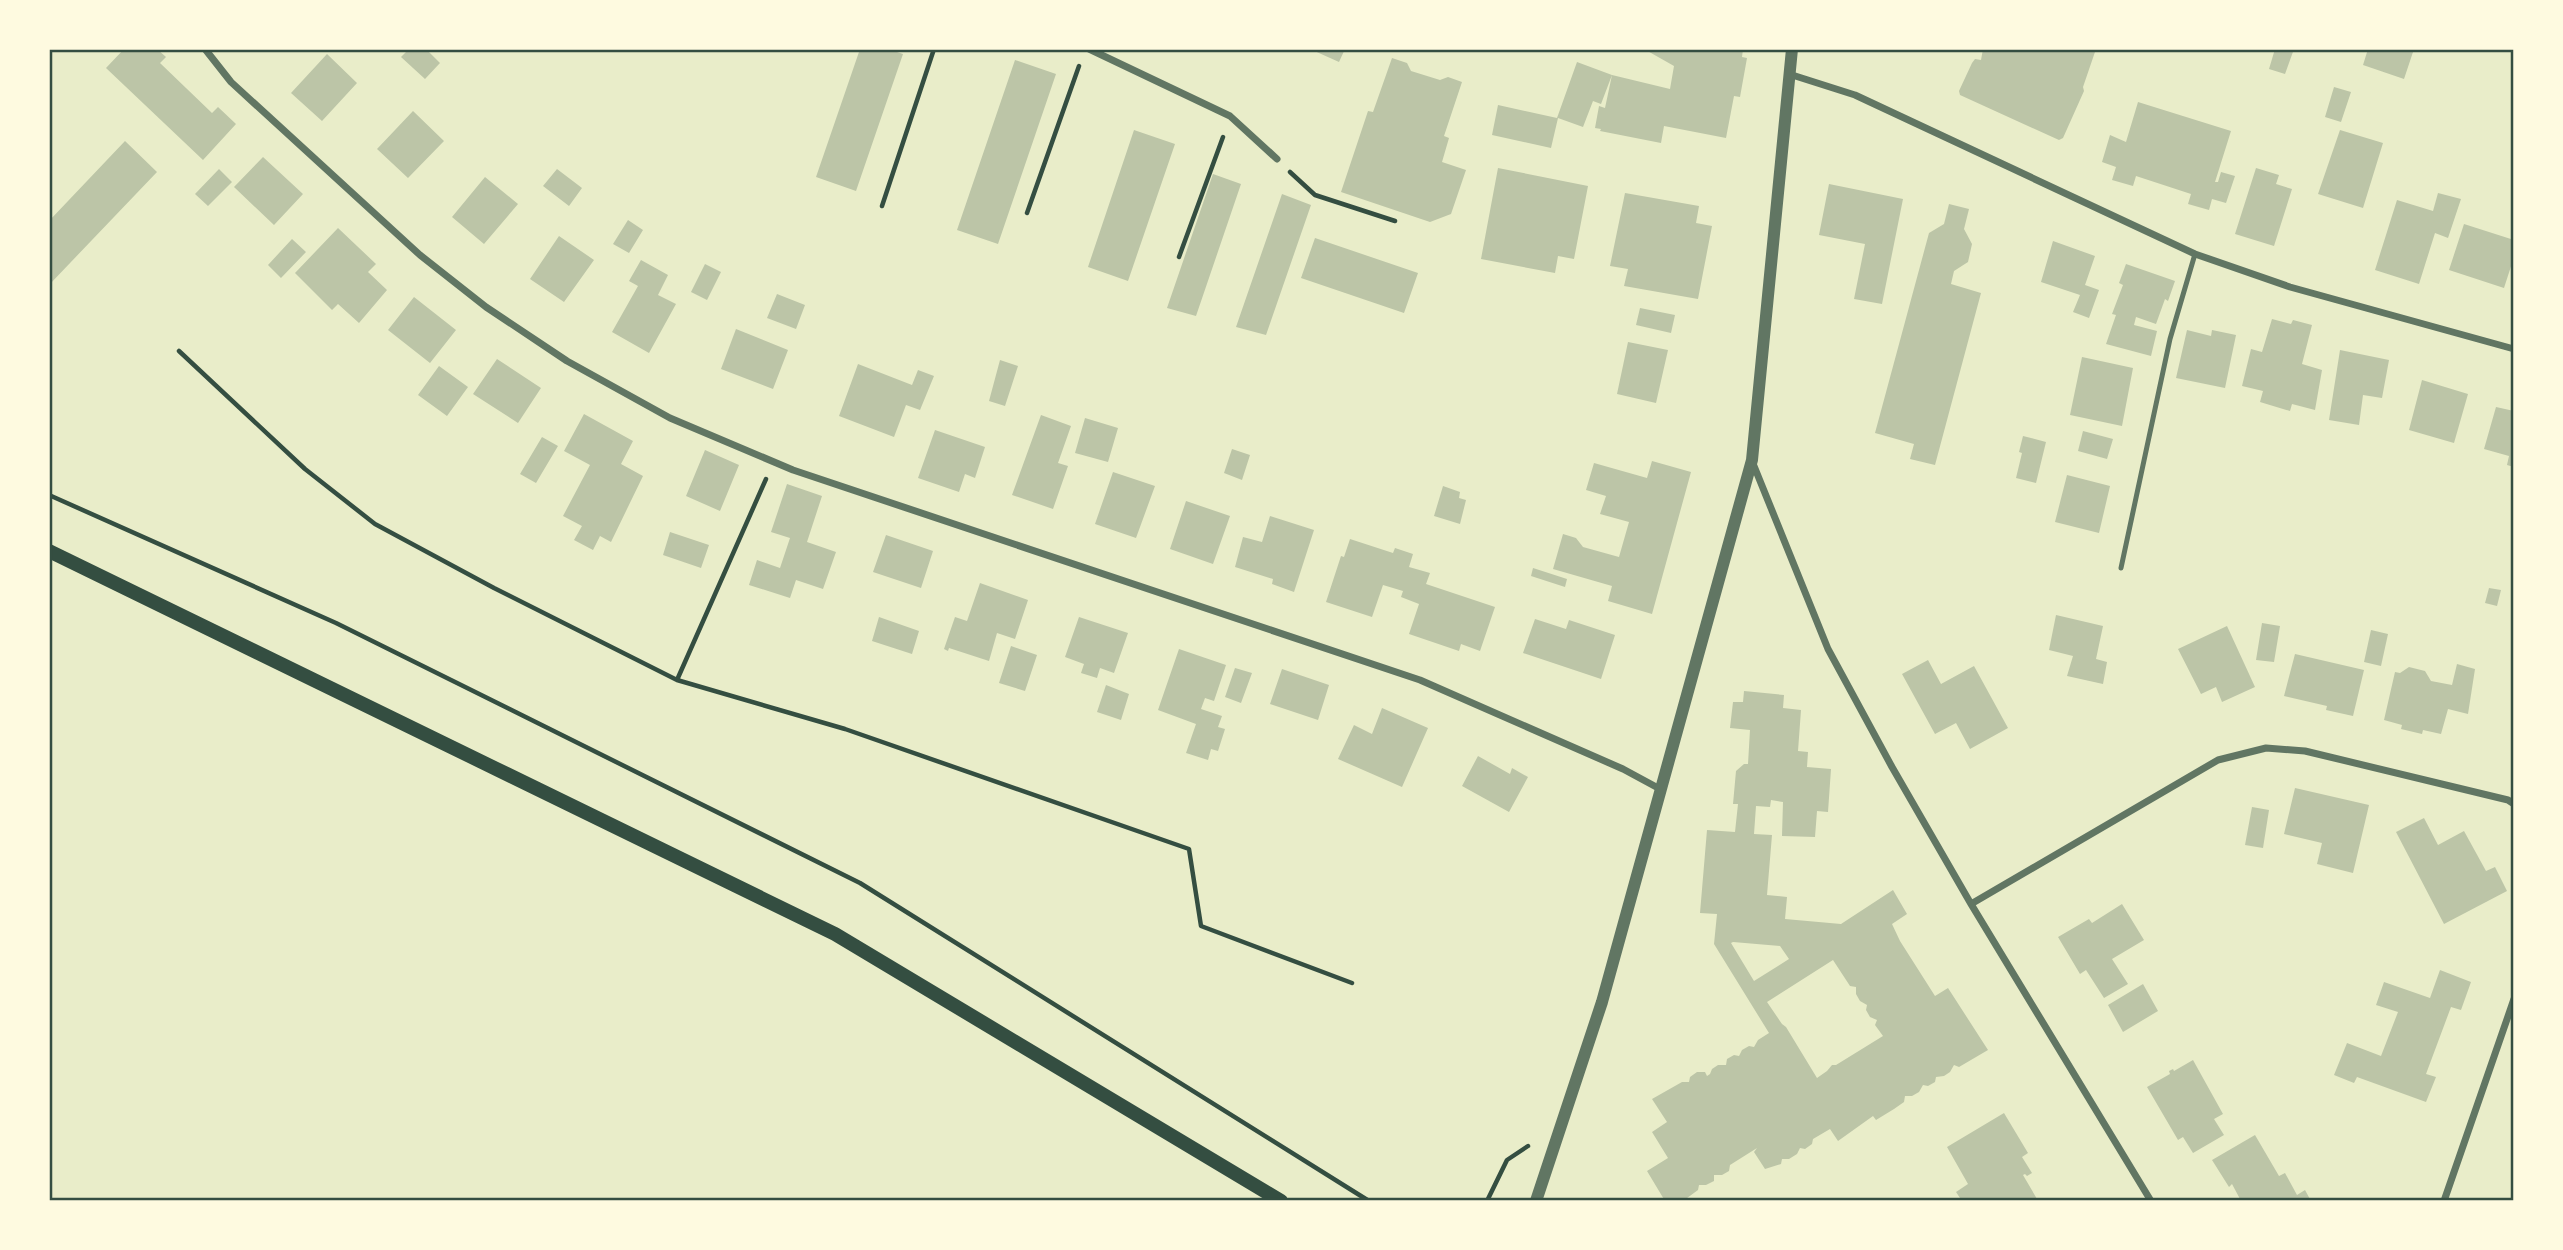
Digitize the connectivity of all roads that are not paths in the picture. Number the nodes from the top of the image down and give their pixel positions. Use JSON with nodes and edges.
{"nodes":[{"id":1,"x":205,"y":49,"type":"edge"},
{"id":2,"x":1088,"y":49,"type":"edge"},
{"id":3,"x":1792,"y":49,"type":"edge"},
{"id":4,"x":1788,"y":74,"type":"junction"},
{"id":5,"x":1277,"y":159,"type":"road end"},
{"id":6,"x":2195,"y":254,"type":"junction"},
{"id":7,"x":2514,"y":349,"type":"edge"},
{"id":8,"x":1752,"y":460,"type":"junction"},
{"id":9,"x":49,"y":551,"type":"edge"},
{"id":10,"x":2121,"y":568,"type":"dead end"},
{"id":11,"x":1660,"y":789,"type":"junction"},
{"id":12,"x":2514,"y":804,"type":"edge"},
{"id":13,"x":1971,"y":904,"type":"junction"},
{"id":14,"x":2514,"y":999,"type":"edge"},
{"id":15,"x":1281,"y":1201,"type":"edge"},
{"id":16,"x":1536,"y":1201,"type":"edge"},
{"id":17,"x":2151,"y":1201,"type":"edge"},
{"id":18,"x":2444,"y":1201,"type":"edge"}],
"edges":[{"from":1,"to":11,"type":"street"},
{"from":2,"to":5,"type":"street"},
{"from":3,"to":4,"type":"street"},
{"from":4,"to":6,"type":"street"},
{"from":4,"to":8,"type":"street"},
{"from":6,"to":7,"type":"street"},
{"from":6,"to":10,"type":"lane"},
{"from":8,"to":11,"type":"street"},
{"from":8,"to":13,"type":"street"},
{"from":9,"to":15,"type":"main road"},
{"from":11,"to":16,"type":"street"},
{"from":12,"to":13,"type":"street"},
{"from":13,"to":17,"type":"street"},
{"from":14,"to":18,"type":"street"}]}
